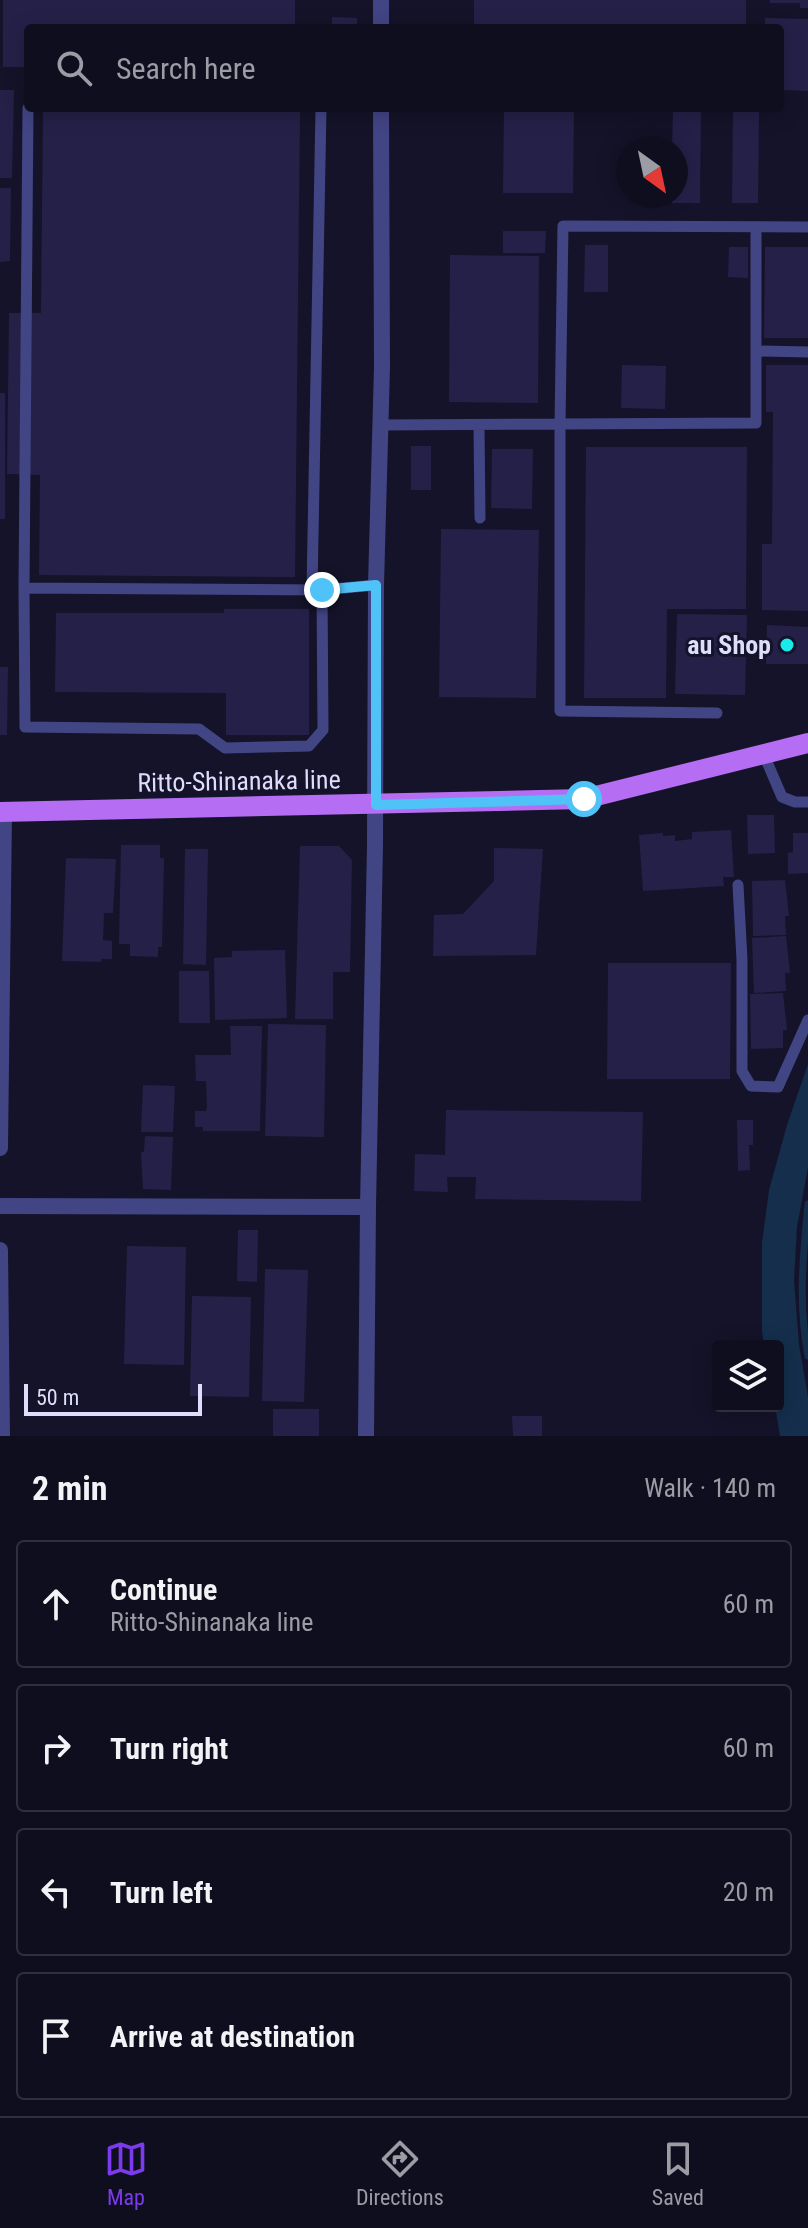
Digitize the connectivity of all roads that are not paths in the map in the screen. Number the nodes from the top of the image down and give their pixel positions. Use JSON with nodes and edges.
{"nodes":[{"id":1,"x":381,"y":0,"type":"edge"},
{"id":2,"x":381,"y":24,"type":"edge"},
{"id":3,"x":28,"y":112,"type":"edge"},
{"id":4,"x":321,"y":112,"type":"edge"},
{"id":5,"x":381,"y":112,"type":"edge"},
{"id":6,"x":756,"y":227,"type":"junction"},
{"id":7,"x":808,"y":227,"type":"edge"},
{"id":8,"x":756,"y":351,"type":"junction"},
{"id":9,"x":808,"y":352,"type":"edge"},
{"id":10,"x":560,"y":424,"type":"junction"},
{"id":11,"x":380,"y":425,"type":"junction"},
{"id":12,"x":479,"y":425,"type":"junction"},
{"id":13,"x":480,"y":518,"type":"dead end"},
{"id":14,"x":376,"y":585,"type":"junction"},
{"id":15,"x":24,"y":588,"type":"junction"},
{"id":16,"x":317,"y":590,"type":"junction"},
{"id":17,"x":717,"y":713,"type":"dead end"},
{"id":18,"x":808,"y":743,"type":"edge"},
{"id":19,"x":764,"y":755,"type":"junction"},
{"id":20,"x":808,"y":802,"type":"edge"},
{"id":21,"x":376,"y":805,"type":"junction"},
{"id":22,"x":2,"y":812,"type":"edge"},
{"id":23,"x":738,"y":885,"type":"dead end"},
{"id":24,"x":808,"y":1020,"type":"edge"},
{"id":25,"x":0,"y":1054,"type":"edge"},
{"id":26,"x":0,"y":1148,"type":"edge"},
{"id":27,"x":0,"y":1206,"type":"edge"},
{"id":28,"x":368,"y":1207,"type":"junction"},
{"id":29,"x":0,"y":1250,"type":"edge"},
{"id":30,"x":2,"y":1436,"type":"edge"},
{"id":31,"x":366,"y":1436,"type":"edge"}],
"edges":[{"from":1,"to":2,"type":"street"},
{"from":3,"to":15,"type":"lane"},
{"from":4,"to":16,"type":"lane"},
{"from":5,"to":11,"type":"street"},
{"from":6,"to":7,"type":"lane"},
{"from":6,"to":8,"type":"lane"},
{"from":6,"to":10,"type":"lane"},
{"from":8,"to":9,"type":"lane"},
{"from":8,"to":10,"type":"lane"},
{"from":10,"to":12,"type":"lane"},
{"from":10,"to":17,"type":"lane"},
{"from":11,"to":12,"type":"lane"},
{"from":11,"to":14,"type":"street"},
{"from":12,"to":13,"type":"lane"},
{"from":14,"to":16,"type":"lane"},
{"from":14,"to":21,"type":"street"},
{"from":15,"to":16,"type":"lane"},
{"from":15,"to":16,"type":"lane"},
{"from":18,"to":19,"type":"main road","name":"Ritto-Shinanaka line"},
{"from":19,"to":20,"type":"lane"},
{"from":19,"to":21,"type":"main road","name":"Ritto-Shinanaka line"},
{"from":21,"to":22,"type":"main road","name":"Ritto-Shinanaka line"},
{"from":21,"to":28,"type":"street"},
{"from":22,"to":25,"type":"street"},
{"from":23,"to":24,"type":"lane"},
{"from":25,"to":26,"type":"street"},
{"from":27,"to":28,"type":"street"},
{"from":28,"to":31,"type":"street"},
{"from":29,"to":30,"type":"street"}]}
